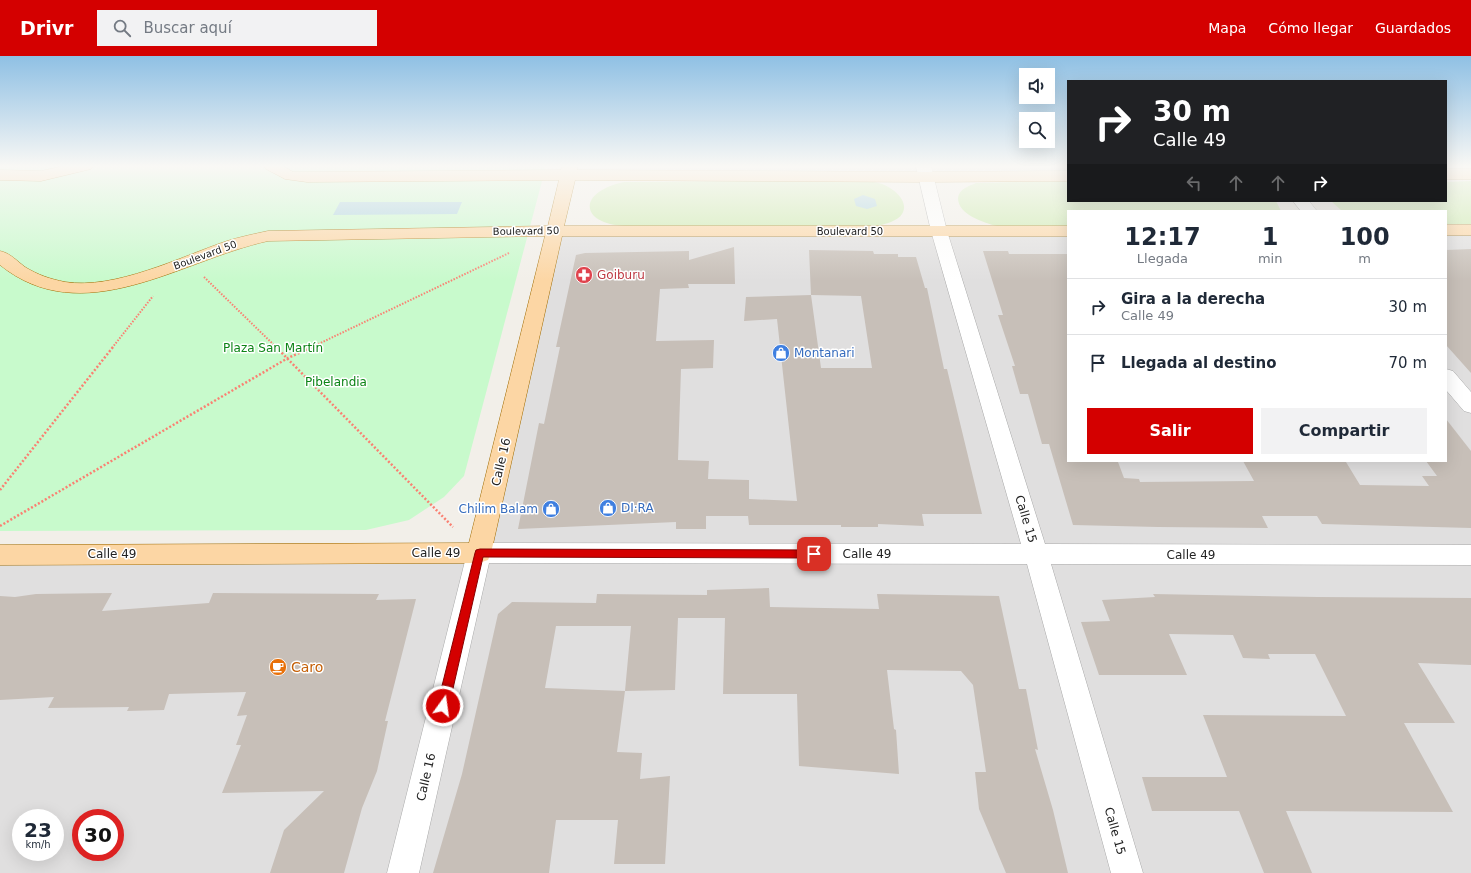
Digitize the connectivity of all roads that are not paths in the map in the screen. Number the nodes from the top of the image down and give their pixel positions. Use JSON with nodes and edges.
{"nodes":[{"id":1,"x":562,"y":204,"type":"edge"},
{"id":2,"x":932,"y":204,"type":"edge"},
{"id":3,"x":1447,"y":230,"type":"edge"},
{"id":4,"x":1471,"y":230,"type":"edge"},
{"id":5,"x":556,"y":231,"type":"junction"},
{"id":6,"x":939,"y":231,"type":"junction"},
{"id":7,"x":1067,"y":231,"type":"edge"},
{"id":8,"x":0,"y":256,"type":"edge"},
{"id":9,"x":1447,"y":377,"type":"edge"},
{"id":10,"x":1471,"y":406,"type":"edge"},
{"id":11,"x":480,"y":553,"type":"junction"},
{"id":12,"x":1036,"y":554,"type":"junction"},
{"id":13,"x":0,"y":555,"type":"edge"},
{"id":14,"x":1471,"y":556,"type":"edge"},
{"id":15,"x":403,"y":873,"type":"edge"},
{"id":16,"x":1127,"y":873,"type":"edge"}],
"edges":[{"from":1,"to":5,"type":"main road","name":"Calle 16"},
{"from":2,"to":6,"type":"street","name":"Calle 15"},
{"from":3,"to":4,"type":"main road"},
{"from":5,"to":6,"type":"main road","name":"Boulevard 50"},
{"from":5,"to":8,"type":"main road","name":"Boulevard 50"},
{"from":5,"to":11,"type":"main road","name":"Calle 16"},
{"from":6,"to":7,"type":"main road","name":"Boulevard 50"},
{"from":6,"to":12,"type":"street","name":"Calle 15"},
{"from":9,"to":10,"type":"street"},
{"from":11,"to":12,"type":"street","name":"Calle 49"},
{"from":11,"to":13,"type":"main road","name":"Calle 49"},
{"from":11,"to":15,"type":"street","name":"Calle 16"},
{"from":12,"to":14,"type":"street","name":"Calle 49"},
{"from":12,"to":16,"type":"street","name":"Calle 15"}]}
